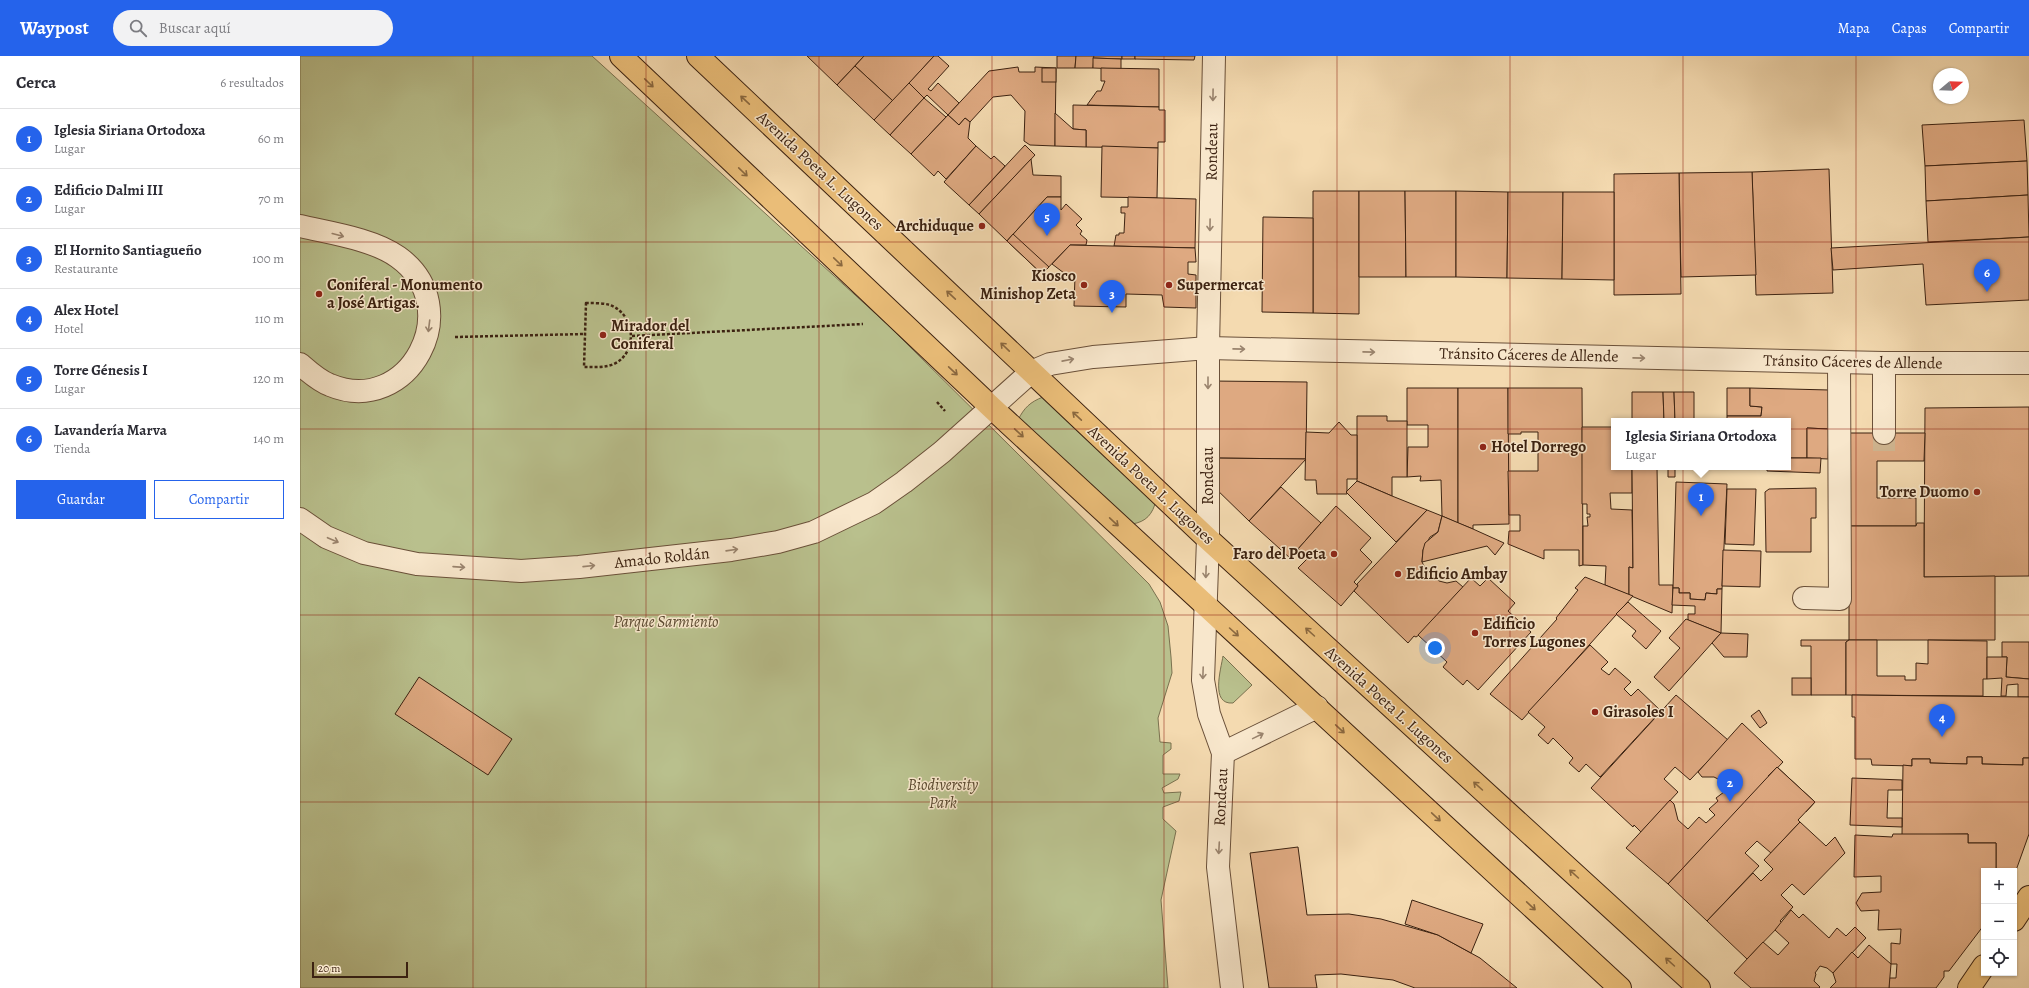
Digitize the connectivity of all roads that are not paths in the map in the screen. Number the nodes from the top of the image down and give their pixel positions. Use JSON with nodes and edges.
{"nodes":[{"id":1,"x":621,"y":56,"type":"edge"},
{"id":2,"x":698,"y":56,"type":"edge"},
{"id":3,"x":1214,"y":56,"type":"edge"},
{"id":4,"x":300,"y":226,"type":"edge"},
{"id":5,"x":1208,"y":348,"type":"junction"},
{"id":6,"x":1839,"y":362,"type":"junction"},
{"id":7,"x":1884,"y":363,"type":"junction"},
{"id":8,"x":2029,"y":363,"type":"edge"},
{"id":9,"x":300,"y":364,"type":"edge"},
{"id":10,"x":1031,"y":372,"type":"junction"},
{"id":11,"x":991,"y":407,"type":"junction"},
{"id":12,"x":1884,"y":433,"type":"tunnel mouth"},
{"id":13,"x":300,"y":519,"type":"edge"},
{"id":14,"x":1208,"y":539,"type":"junction"},
{"id":15,"x":1804,"y":598,"type":"dead end"},
{"id":16,"x":1205,"y":606,"type":"junction"},
{"id":17,"x":1317,"y":707,"type":"junction"},
{"id":18,"x":1223,"y":753,"type":"junction"},
{"id":19,"x":2029,"y":897,"type":"edge"},
{"id":20,"x":2017,"y":915,"type":"edge"},
{"id":21,"x":1981,"y":970,"type":"edge"},
{"id":22,"x":1232,"y":988,"type":"edge"},
{"id":23,"x":1620,"y":988,"type":"edge"},
{"id":24,"x":1699,"y":988,"type":"edge"},
{"id":25,"x":1969,"y":988,"type":"edge"}],
"edges":[{"from":1,"to":11,"type":"main road","one_way":true},
{"from":10,"to":2,"type":"main road","name":"Avenida Poeta L. Lugones","one_way":true},
{"from":3,"to":5,"type":"street","name":"Rondeau","one_way":true},
{"from":4,"to":9,"type":"street","one_way":true},
{"from":5,"to":6,"type":"street","name":"Tránsito Cáceres de Allende","one_way":true},
{"from":10,"to":5,"type":"street","name":"Tránsito Cáceres de Allende","one_way":true},
{"from":5,"to":14,"type":"street","name":"Rondeau","one_way":true},
{"from":6,"to":7,"type":"street","name":"Tránsito Cáceres de Allende"},
{"from":6,"to":15,"type":"street"},
{"from":7,"to":8,"type":"street","name":"Tránsito Cáceres de Allende"},
{"from":7,"to":12,"type":"street"},
{"from":10,"to":11,"type":"street","name":"Amado Roldán"},
{"from":14,"to":10,"type":"main road","name":"Avenida Poeta L. Lugones","one_way":true},
{"from":13,"to":11,"type":"street","name":"Amado Roldán","one_way":true},
{"from":11,"to":16,"type":"main road","one_way":true},
{"from":14,"to":16,"type":"street","name":"Rondeau","one_way":true},
{"from":24,"to":14,"type":"main road","name":"Avenida Poeta L. Lugones","one_way":true},
{"from":16,"to":17,"type":"main road","one_way":true},
{"from":16,"to":18,"type":"street","name":"Rondeau","one_way":true},
{"from":18,"to":17,"type":"street","one_way":true},
{"from":17,"to":23,"type":"main road","one_way":true},
{"from":18,"to":22,"type":"street","name":"Rondeau","one_way":true},
{"from":19,"to":20,"type":"main road"},
{"from":21,"to":25,"type":"main road"}]}
